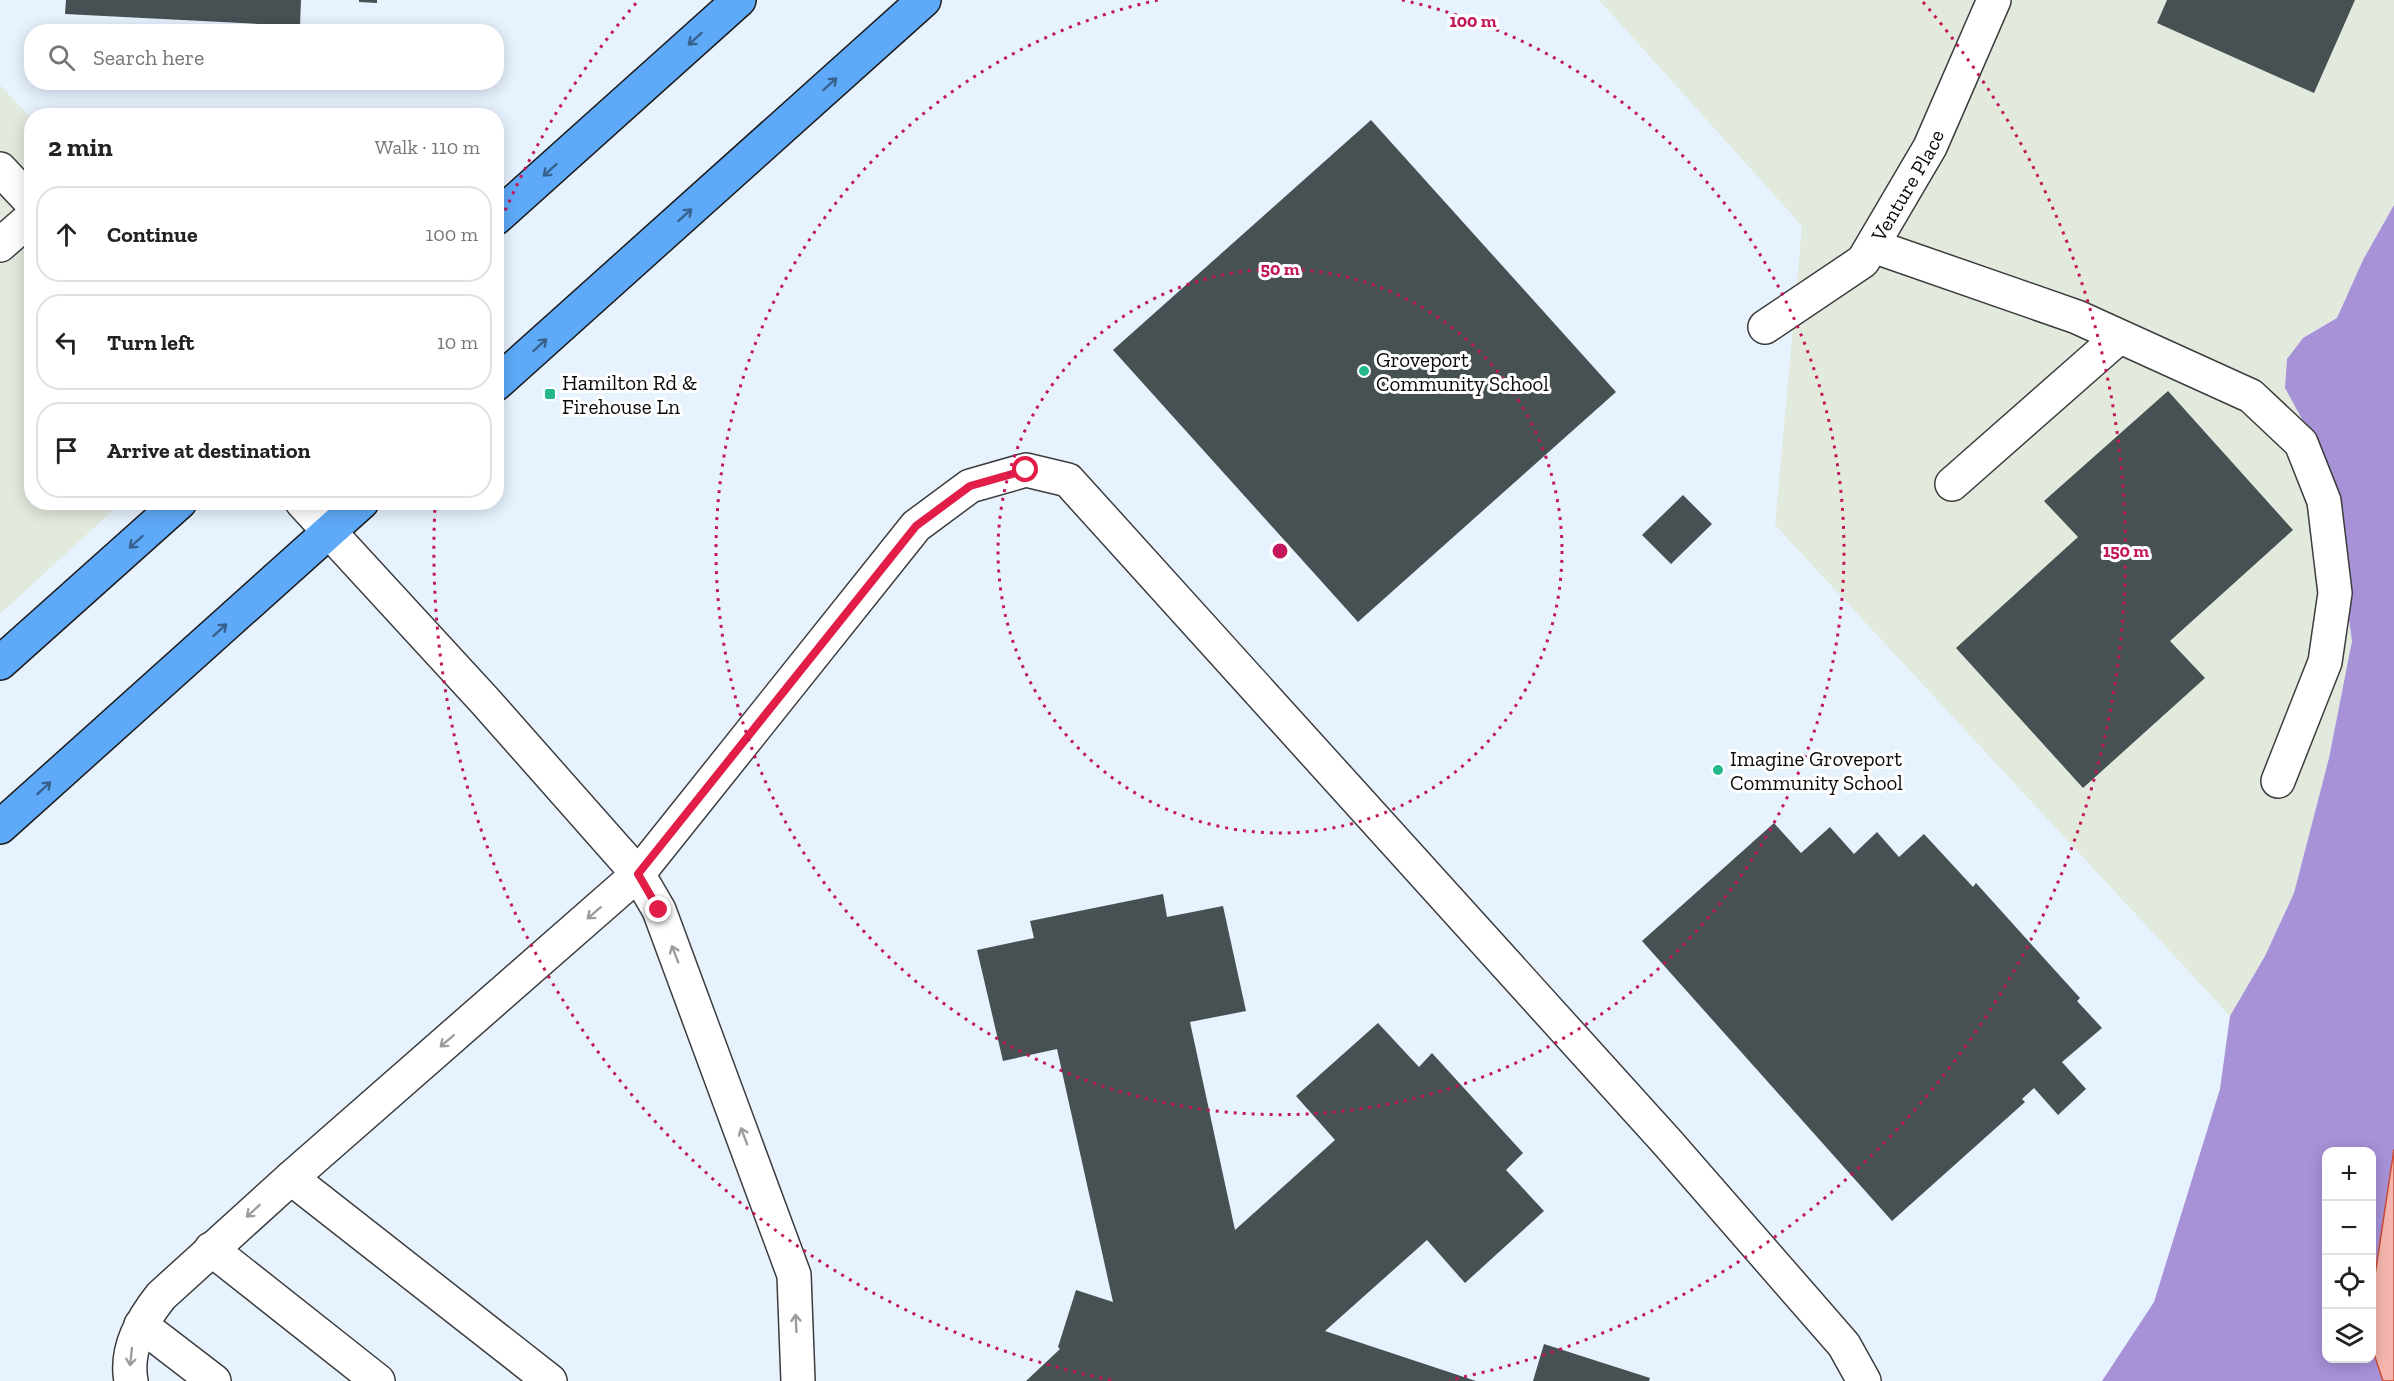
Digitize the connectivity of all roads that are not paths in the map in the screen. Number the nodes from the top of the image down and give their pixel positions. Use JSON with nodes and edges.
{"nodes":[{"id":1,"x":739,"y":0,"type":"edge"},
{"id":2,"x":924,"y":0,"type":"edge"},
{"id":3,"x":1994,"y":0,"type":"edge"},
{"id":4,"x":0,"y":168,"type":"edge"},
{"id":5,"x":24,"y":194,"type":"edge"},
{"id":6,"x":504,"y":211,"type":"edge"},
{"id":7,"x":24,"y":224,"type":"edge"},
{"id":8,"x":0,"y":245,"type":"edge"},
{"id":9,"x":1873,"y":246,"type":"junction"},
{"id":10,"x":1765,"y":327,"type":"dead end"},
{"id":11,"x":2120,"y":336,"type":"junction"},
{"id":12,"x":504,"y":377,"type":"edge"},
{"id":13,"x":1952,"y":484,"type":"dead end"},
{"id":14,"x":171,"y":510,"type":"edge"},
{"id":15,"x":309,"y":510,"type":"edge"},
{"id":16,"x":353,"y":510,"type":"edge"},
{"id":17,"x":328,"y":532,"type":"junction"},
{"id":18,"x":0,"y":663,"type":"edge"},
{"id":19,"x":2278,"y":781,"type":"dead end"},
{"id":20,"x":0,"y":827,"type":"edge"},
{"id":21,"x":638,"y":874,"type":"junction"},
{"id":22,"x":291,"y":1178,"type":"junction"},
{"id":23,"x":211,"y":1249,"type":"junction"},
{"id":24,"x":141,"y":1325,"type":"junction"},
{"id":25,"x":130,"y":1381,"type":"edge"},
{"id":26,"x":214,"y":1381,"type":"edge"},
{"id":27,"x":378,"y":1381,"type":"edge"},
{"id":28,"x":550,"y":1381,"type":"edge"},
{"id":29,"x":798,"y":1381,"type":"edge"},
{"id":30,"x":1864,"y":1381,"type":"edge"}],
"edges":[{"from":1,"to":6,"type":"main road","one_way":true},
{"from":12,"to":2,"type":"main road","one_way":true},
{"from":3,"to":9,"type":"street","name":"Venture Place"},
{"from":4,"to":5,"type":"street"},
{"from":7,"to":8,"type":"street"},
{"from":9,"to":10,"type":"street","name":"Venture Place"},
{"from":9,"to":11,"type":"street"},
{"from":11,"to":13,"type":"street"},
{"from":11,"to":19,"type":"street"},
{"from":14,"to":18,"type":"main road","one_way":true},
{"from":15,"to":17,"type":"street"},
{"from":16,"to":17,"type":"main road"},
{"from":20,"to":17,"type":"main road","one_way":true},
{"from":17,"to":21,"type":"street"},
{"from":21,"to":22,"type":"street","one_way":true},
{"from":29,"to":21,"type":"street","one_way":true},
{"from":21,"to":30,"type":"street"},
{"from":22,"to":23,"type":"street","one_way":true},
{"from":22,"to":28,"type":"street"},
{"from":23,"to":24,"type":"street"},
{"from":23,"to":27,"type":"street"},
{"from":24,"to":25,"type":"street","one_way":true},
{"from":24,"to":26,"type":"street"}]}
